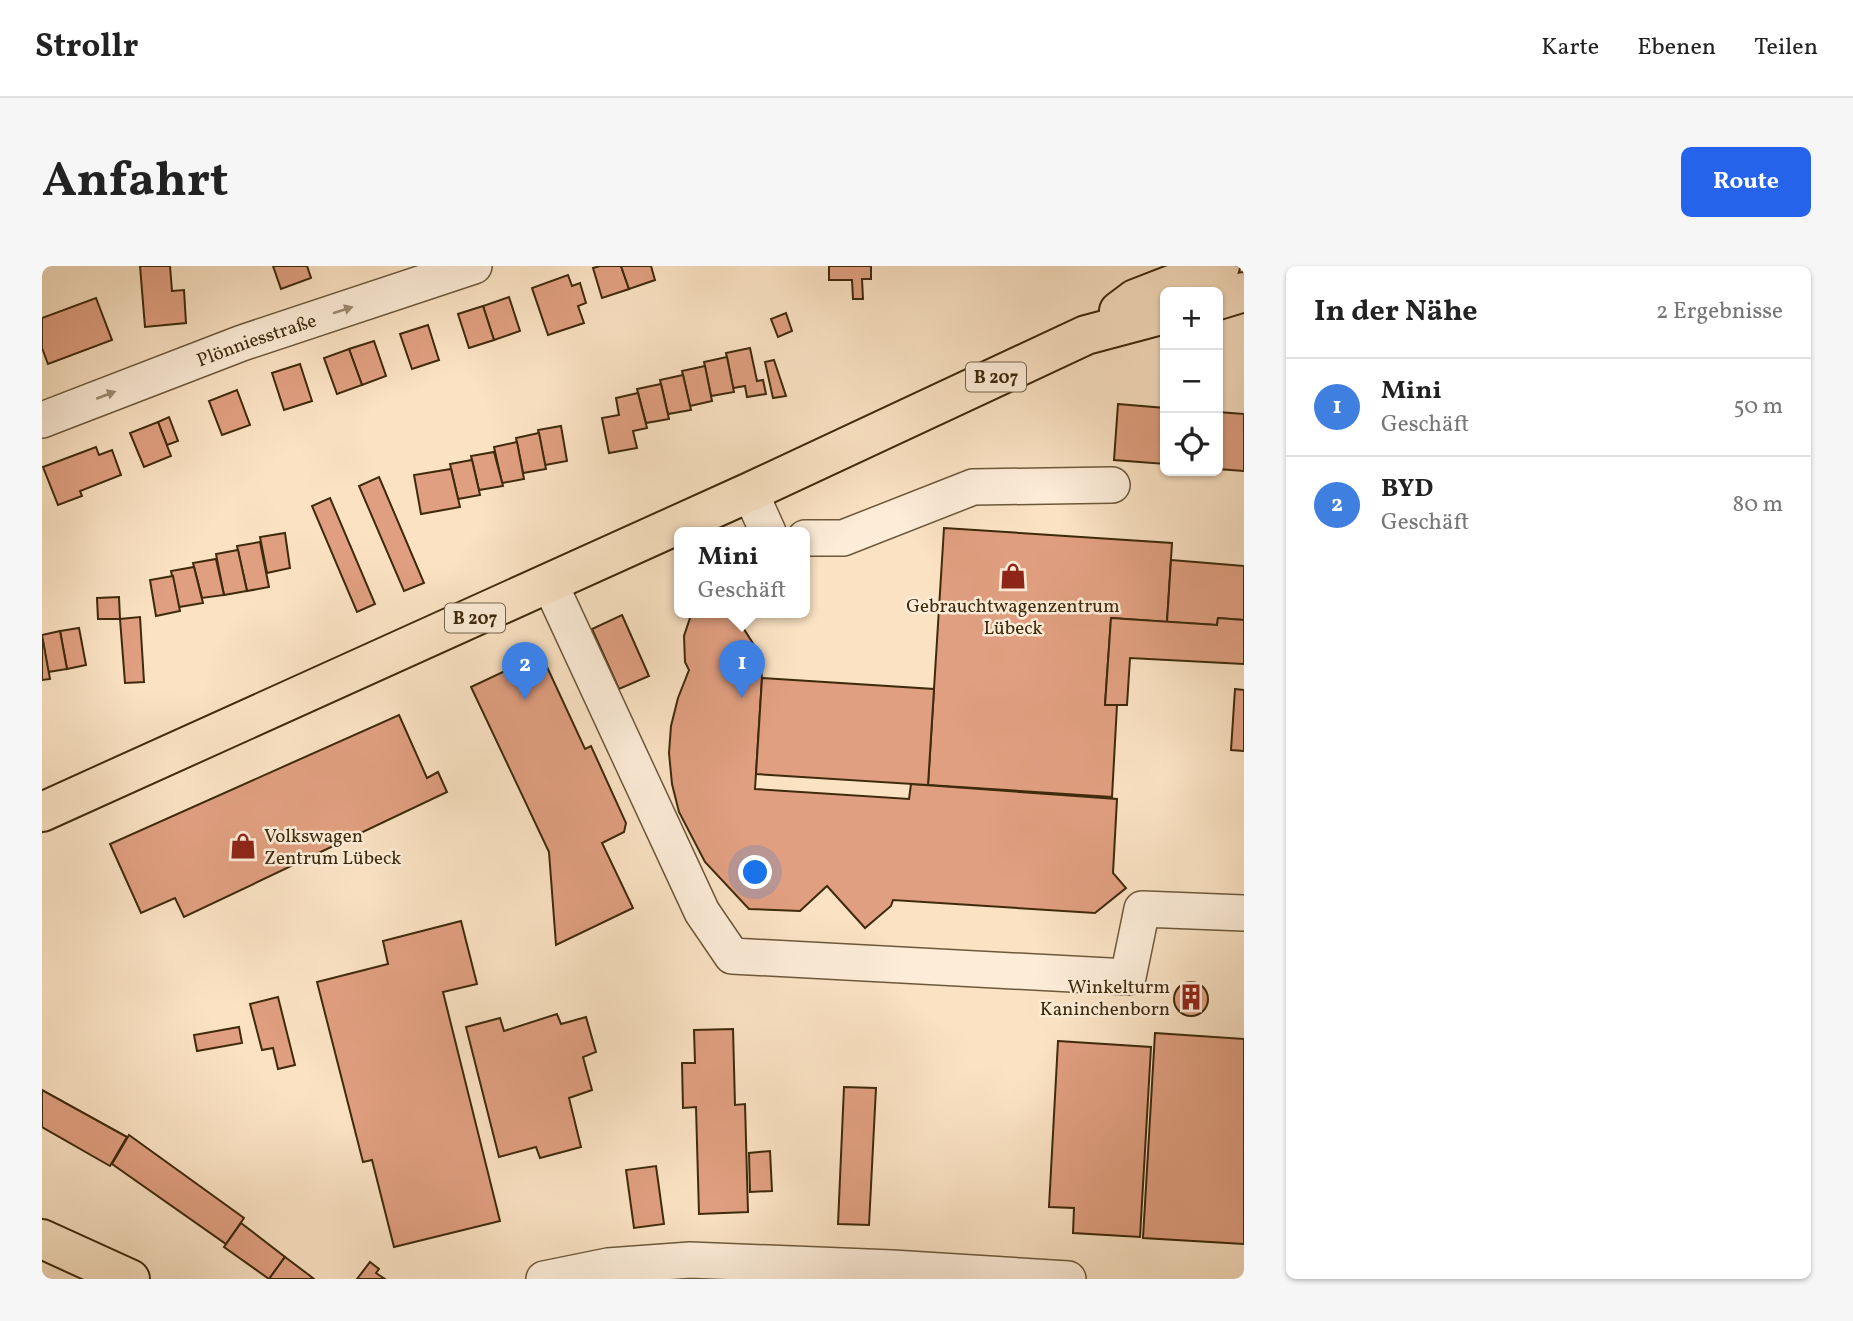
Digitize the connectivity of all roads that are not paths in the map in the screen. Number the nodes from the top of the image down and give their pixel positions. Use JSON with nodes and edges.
{"nodes":[{"id":1,"x":474,"y":266,"type":"edge"},
{"id":2,"x":1165,"y":266,"type":"edge"},
{"id":3,"x":1220,"y":266,"type":"edge"},
{"id":4,"x":1244,"y":292,"type":"edge"},
{"id":5,"x":1223,"y":298,"type":"edge"},
{"id":6,"x":1150,"y":307,"type":"edge"},
{"id":7,"x":42,"y":420,"type":"edge"},
{"id":8,"x":1112,"y":485,"type":"dead end"},
{"id":9,"x":750,"y":492,"type":"junction"},
{"id":10,"x":766,"y":527,"type":"edge"},
{"id":11,"x":810,"y":538,"type":"edge"},
{"id":12,"x":550,"y":584,"type":"junction"},
{"id":13,"x":42,"y":812,"type":"edge"},
{"id":14,"x":1244,"y":913,"type":"edge"},
{"id":15,"x":42,"y":1239,"type":"edge"},
{"id":16,"x":755,"y":1271,"type":"edge"},
{"id":17,"x":597,"y":1274,"type":"edge"},
{"id":18,"x":130,"y":1279,"type":"edge"},
{"id":19,"x":544,"y":1279,"type":"edge"},
{"id":20,"x":1068,"y":1279,"type":"edge"}],
"edges":[{"from":7,"to":1,"type":"street","name":"Plönniesstraße","one_way":true},
{"from":2,"to":6,"type":"main road"},
{"from":3,"to":6,"type":"main road","number":"B 207"},
{"from":4,"to":5,"type":"main road"},
{"from":6,"to":9,"type":"main road","number":"B 207"},
{"from":8,"to":11,"type":"street"},
{"from":9,"to":10,"type":"street"},
{"from":9,"to":12,"type":"main road","number":"B 207"},
{"from":12,"to":13,"type":"main road","number":"B 207"},
{"from":12,"to":14,"type":"street"},
{"from":15,"to":18,"type":"main road"},
{"from":16,"to":17,"type":"street"},
{"from":16,"to":20,"type":"street"},
{"from":17,"to":19,"type":"street"}]}
